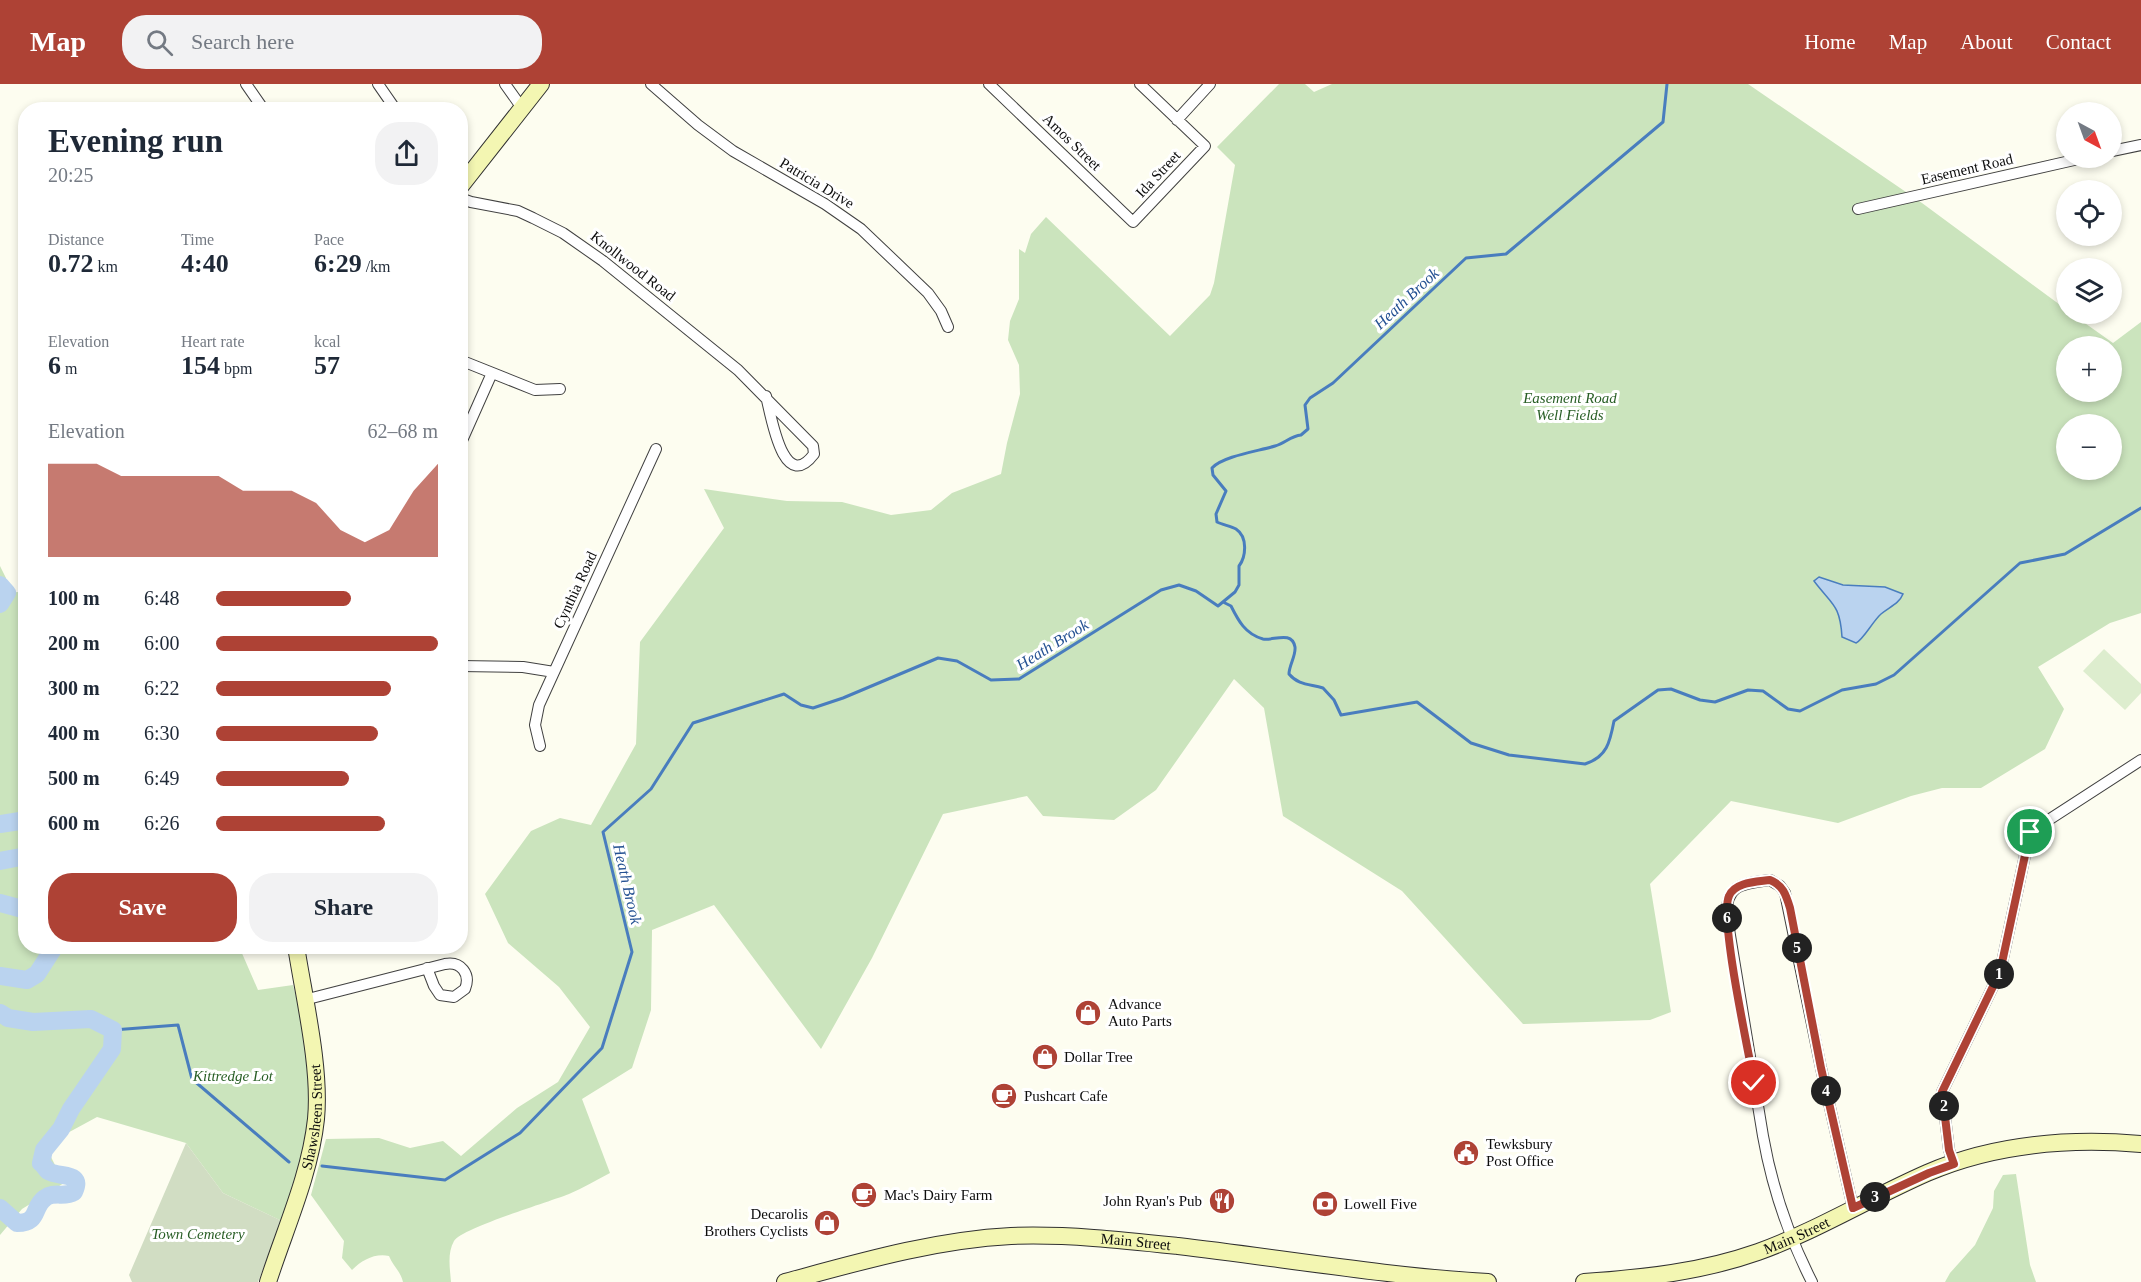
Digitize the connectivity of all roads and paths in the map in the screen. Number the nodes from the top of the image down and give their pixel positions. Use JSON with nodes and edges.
{"nodes":[{"id":1,"x":246,"y":84,"type":"edge"},
{"id":2,"x":378,"y":84,"type":"edge"},
{"id":3,"x":505,"y":84,"type":"edge"},
{"id":4,"x":541,"y":84,"type":"edge"},
{"id":5,"x":651,"y":84,"type":"edge"},
{"id":6,"x":989,"y":84,"type":"edge"},
{"id":7,"x":1140,"y":84,"type":"edge"},
{"id":8,"x":1210,"y":84,"type":"edge"},
{"id":9,"x":258,"y":102,"type":"edge"},
{"id":10,"x":390,"y":102,"type":"edge"},
{"id":11,"x":522,"y":108,"type":"junction"},
{"id":12,"x":1177,"y":120,"type":"junction"},
{"id":13,"x":2141,"y":145,"type":"edge"},
{"id":14,"x":2122,"y":149,"type":"edge"},
{"id":15,"x":2056,"y":164,"type":"edge"},
{"id":16,"x":468,"y":177,"type":"edge"},
{"id":17,"x":468,"y":201,"type":"edge"},
{"id":18,"x":1858,"y":209,"type":"dead end"},
{"id":19,"x":1133,"y":222,"type":"joint"},
{"id":20,"x":948,"y":327,"type":"dead end"},
{"id":21,"x":468,"y":363,"type":"edge"},
{"id":22,"x":492,"y":373,"type":"junction"},
{"id":23,"x":560,"y":389,"type":"dead end"},
{"id":24,"x":766,"y":396,"type":"junction"},
{"id":25,"x":468,"y":427,"type":"edge"},
{"id":26,"x":656,"y":449,"type":"dead end"},
{"id":27,"x":468,"y":666,"type":"edge"},
{"id":28,"x":554,"y":672,"type":"junction"},
{"id":29,"x":540,"y":746,"type":"dead end"},
{"id":30,"x":2141,"y":760,"type":"edge"},
{"id":31,"x":297,"y":954,"type":"edge"},
{"id":32,"x":427,"y":968,"type":"dead end"},
{"id":33,"x":304,"y":1000,"type":"junction"},
{"id":34,"x":2141,"y":1144,"type":"edge"},
{"id":35,"x":1954,"y":1164,"type":"junction"},
{"id":36,"x":1853,"y":1208,"type":"junction"},
{"id":37,"x":1791,"y":1237,"type":"junction"},
{"id":38,"x":1446,"y":1281,"type":"edge"},
{"id":39,"x":268,"y":1282,"type":"edge"},
{"id":40,"x":785,"y":1282,"type":"edge"},
{"id":41,"x":1488,"y":1282,"type":"edge"},
{"id":42,"x":1584,"y":1282,"type":"edge"},
{"id":43,"x":1812,"y":1282,"type":"edge"}],
"edges":[{"from":1,"to":9,"type":"street"},
{"from":2,"to":10,"type":"street"},
{"from":3,"to":11,"type":"street"},
{"from":4,"to":11,"type":"main road"},
{"from":5,"to":20,"type":"street","name":"Patricia Drive"},
{"from":6,"to":19,"type":"street","name":"Amos Street"},
{"from":7,"to":12,"type":"street"},
{"from":8,"to":12,"type":"street"},
{"from":11,"to":16,"type":"main road"},
{"from":12,"to":19,"type":"street","name":"Ida Street"},
{"from":13,"to":14,"type":"street"},
{"from":15,"to":18,"type":"street","name":"Easement Road"},
{"from":17,"to":24,"type":"street","name":"Knollwood Road"},
{"from":21,"to":22,"type":"street"},
{"from":22,"to":23,"type":"street"},
{"from":22,"to":25,"type":"street"},
{"from":24,"to":24,"type":"street","name":"Knollwood Road"},
{"from":26,"to":28,"type":"street","name":"Cynthia Road"},
{"from":27,"to":28,"type":"street"},
{"from":28,"to":29,"type":"street","name":"Cynthia Road"},
{"from":30,"to":35,"type":"street"},
{"from":31,"to":33,"type":"main road","name":"Shawsheen Street"},
{"from":32,"to":33,"type":"street"},
{"from":33,"to":39,"type":"main road","name":"Shawsheen Street"},
{"from":34,"to":35,"type":"main road","name":"Main Street"},
{"from":35,"to":36,"type":"main road","name":"Main Street"},
{"from":36,"to":37,"type":"main road","name":"Main Street"},
{"from":36,"to":37,"type":"street"},
{"from":37,"to":42,"type":"main road","name":"Main Street"},
{"from":37,"to":43,"type":"street"},
{"from":38,"to":40,"type":"main road","name":"Main Street"},
{"from":38,"to":41,"type":"main road","name":"Main Street"}]}
